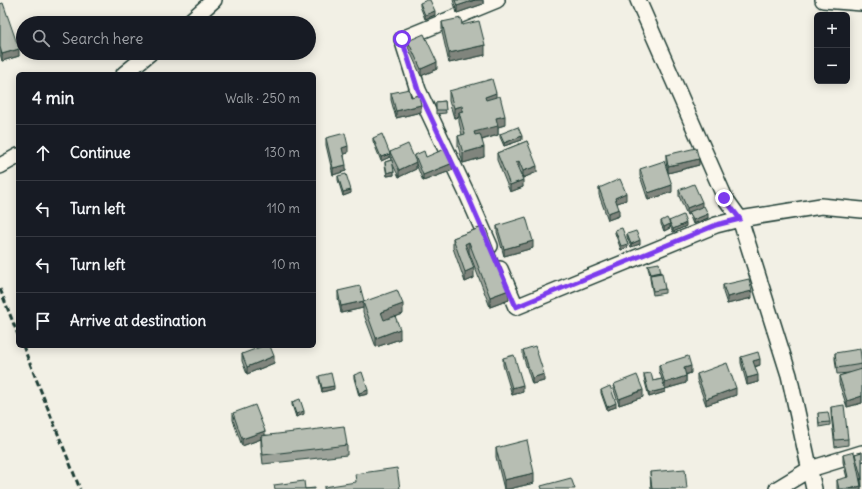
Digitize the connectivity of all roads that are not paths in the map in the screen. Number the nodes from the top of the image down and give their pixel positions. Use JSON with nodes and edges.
{"nodes":[{"id":1,"x":214,"y":0,"type":"edge"},
{"id":2,"x":497,"y":0,"type":"edge"},
{"id":3,"x":638,"y":0,"type":"edge"},
{"id":4,"x":823,"y":0,"type":"edge"},
{"id":5,"x":862,"y":3,"type":"edge"},
{"id":6,"x":196,"y":16,"type":"edge"},
{"id":7,"x":141,"y":60,"type":"edge"},
{"id":8,"x":126,"y":72,"type":"edge"},
{"id":9,"x":16,"y":157,"type":"edge"},
{"id":10,"x":0,"y":165,"type":"edge"},
{"id":11,"x":862,"y":210,"type":"edge"},
{"id":12,"x":740,"y":219,"type":"junction"},
{"id":13,"x":862,"y":453,"type":"edge"},
{"id":14,"x":810,"y":469,"type":"junction"},
{"id":15,"x":777,"y":489,"type":"edge"},
{"id":16,"x":814,"y":489,"type":"edge"}],
"edges":[{"from":1,"to":6,"type":"street"},
{"from":2,"to":12,"type":"street"},
{"from":3,"to":12,"type":"street"},
{"from":4,"to":5,"type":"street"},
{"from":7,"to":8,"type":"street"},
{"from":9,"to":10,"type":"street"},
{"from":11,"to":12,"type":"street"},
{"from":12,"to":14,"type":"street"},
{"from":13,"to":14,"type":"street"},
{"from":14,"to":15,"type":"street"},
{"from":14,"to":16,"type":"street"}]}
